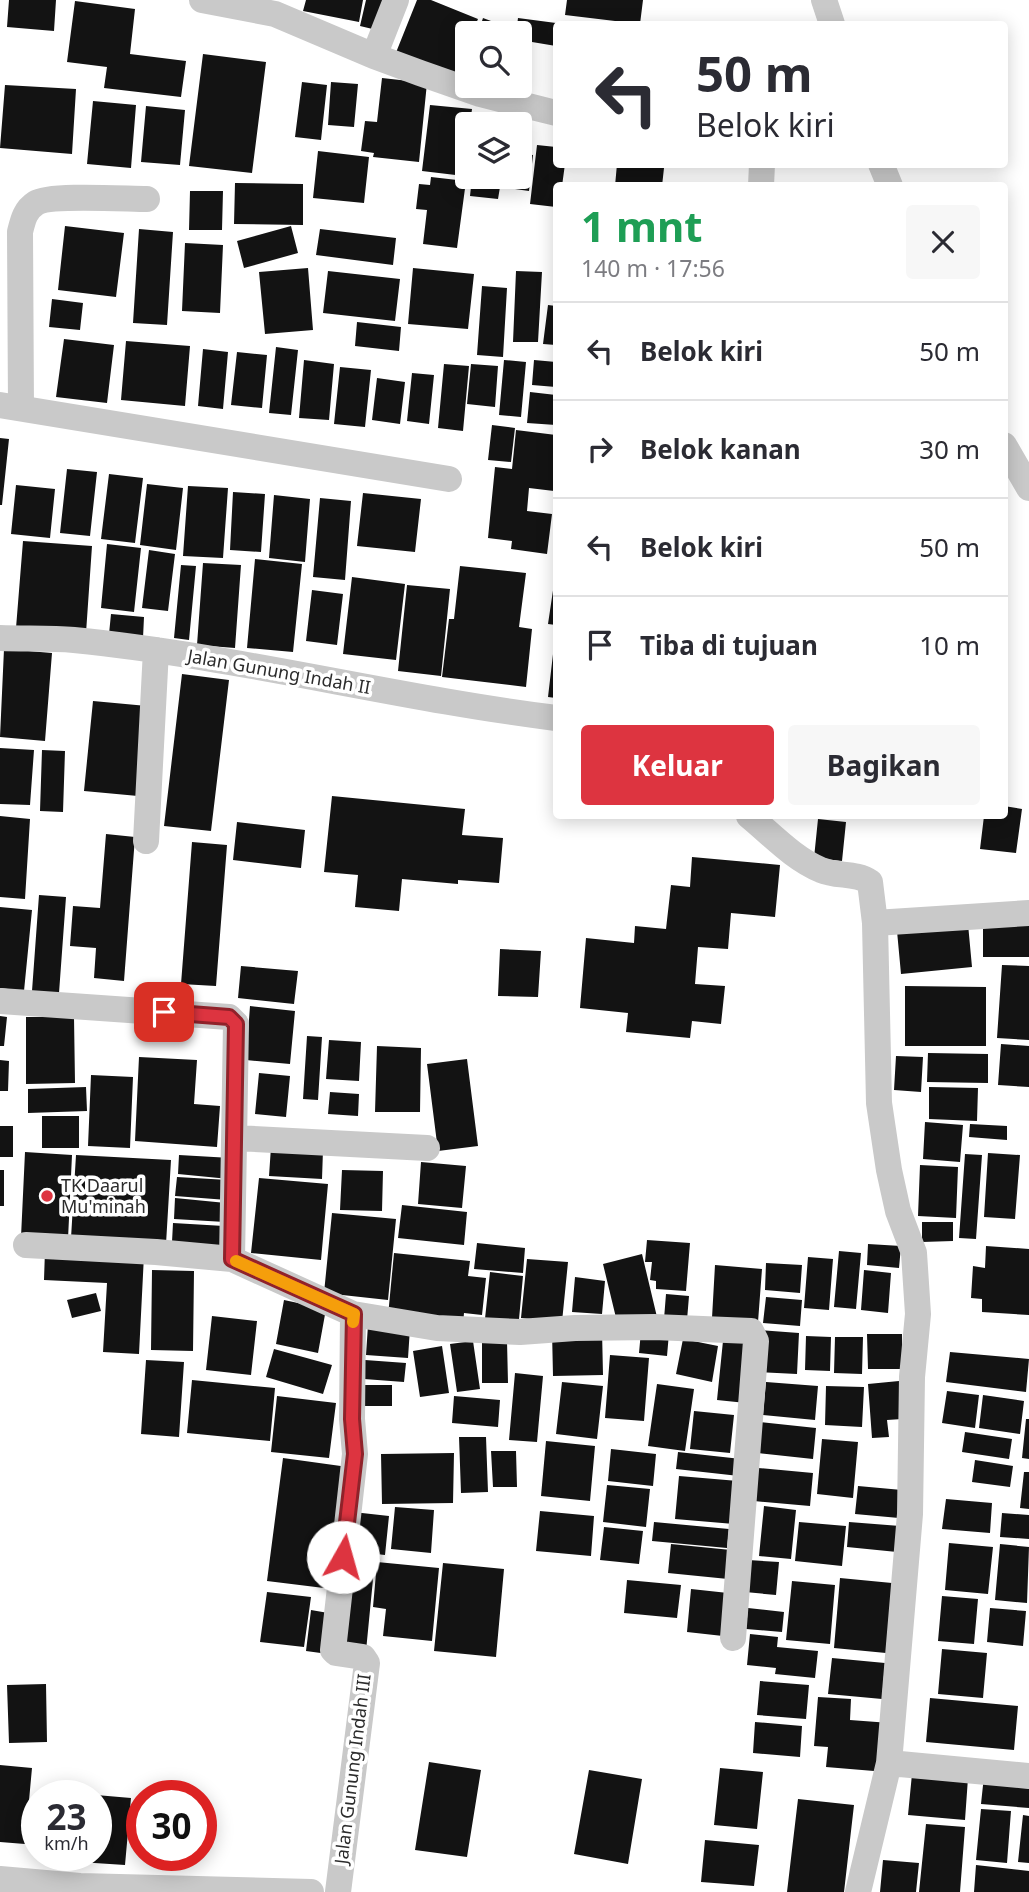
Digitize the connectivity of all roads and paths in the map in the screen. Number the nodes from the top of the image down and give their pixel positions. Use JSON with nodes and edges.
{"nodes":[{"id":1,"x":202,"y":0,"type":"edge"},
{"id":2,"x":396,"y":0,"type":"edge"},
{"id":3,"x":824,"y":0,"type":"edge"},
{"id":4,"x":276,"y":7,"type":"edge"},
{"id":5,"x":831,"y":21,"type":"edge"},
{"id":6,"x":374,"y":57,"type":"junction"},
{"id":7,"x":553,"y":112,"type":"edge"},
{"id":8,"x":147,"y":199,"type":"dead end"},
{"id":9,"x":11,"y":406,"type":"edge"},
{"id":10,"x":1008,"y":452,"type":"edge"},
{"id":11,"x":449,"y":479,"type":"dead end"},
{"id":12,"x":1029,"y":488,"type":"edge"},
{"id":13,"x":0,"y":638,"type":"edge"},
{"id":14,"x":156,"y":650,"type":"junction"},
{"id":15,"x":553,"y":718,"type":"edge"},
{"id":16,"x":753,"y":819,"type":"edge"},
{"id":17,"x":146,"y":841,"type":"dead end"},
{"id":18,"x":1029,"y":913,"type":"edge"},
{"id":19,"x":875,"y":923,"type":"junction"},
{"id":20,"x":0,"y":1001,"type":"edge"},
{"id":21,"x":235,"y":1138,"type":"junction"},
{"id":22,"x":427,"y":1148,"type":"dead end"},
{"id":23,"x":26,"y":1245,"type":"dead end"},
{"id":24,"x":232,"y":1259,"type":"junction"},
{"id":25,"x":354,"y":1314,"type":"junction"},
{"id":26,"x":733,"y":1638,"type":"dead end"},
{"id":27,"x":889,"y":1763,"type":"junction"},
{"id":28,"x":1029,"y":1776,"type":"edge"},
{"id":29,"x":0,"y":1880,"type":"edge"},
{"id":30,"x":311,"y":1892,"type":"edge"},
{"id":31,"x":338,"y":1892,"type":"edge"},
{"id":32,"x":858,"y":1892,"type":"edge"}],
"edges":[{"from":1,"to":4,"type":"street"},
{"from":2,"to":6,"type":"street"},
{"from":3,"to":5,"type":"street"},
{"from":4,"to":6,"type":"street"},
{"from":6,"to":7,"type":"street"},
{"from":8,"to":9,"type":"street"},
{"from":9,"to":11,"type":"street"},
{"from":10,"to":12,"type":"street"},
{"from":13,"to":14,"type":"street","name":"Jalan Gunung Indah II"},
{"from":14,"to":15,"type":"street","name":"Jalan Gunung Indah II"},
{"from":14,"to":17,"type":"street"},
{"from":16,"to":19,"type":"street"},
{"from":18,"to":19,"type":"street"},
{"from":19,"to":27,"type":"street"},
{"from":20,"to":21,"type":"street"},
{"from":21,"to":22,"type":"street"},
{"from":21,"to":24,"type":"street"},
{"from":23,"to":24,"type":"street"},
{"from":24,"to":25,"type":"street"},
{"from":25,"to":26,"type":"street"},
{"from":25,"to":31,"type":"street","name":"Jalan Gunung Indah III"},
{"from":27,"to":28,"type":"street"},
{"from":27,"to":32,"type":"street"},
{"from":29,"to":30,"type":"street"}]}
